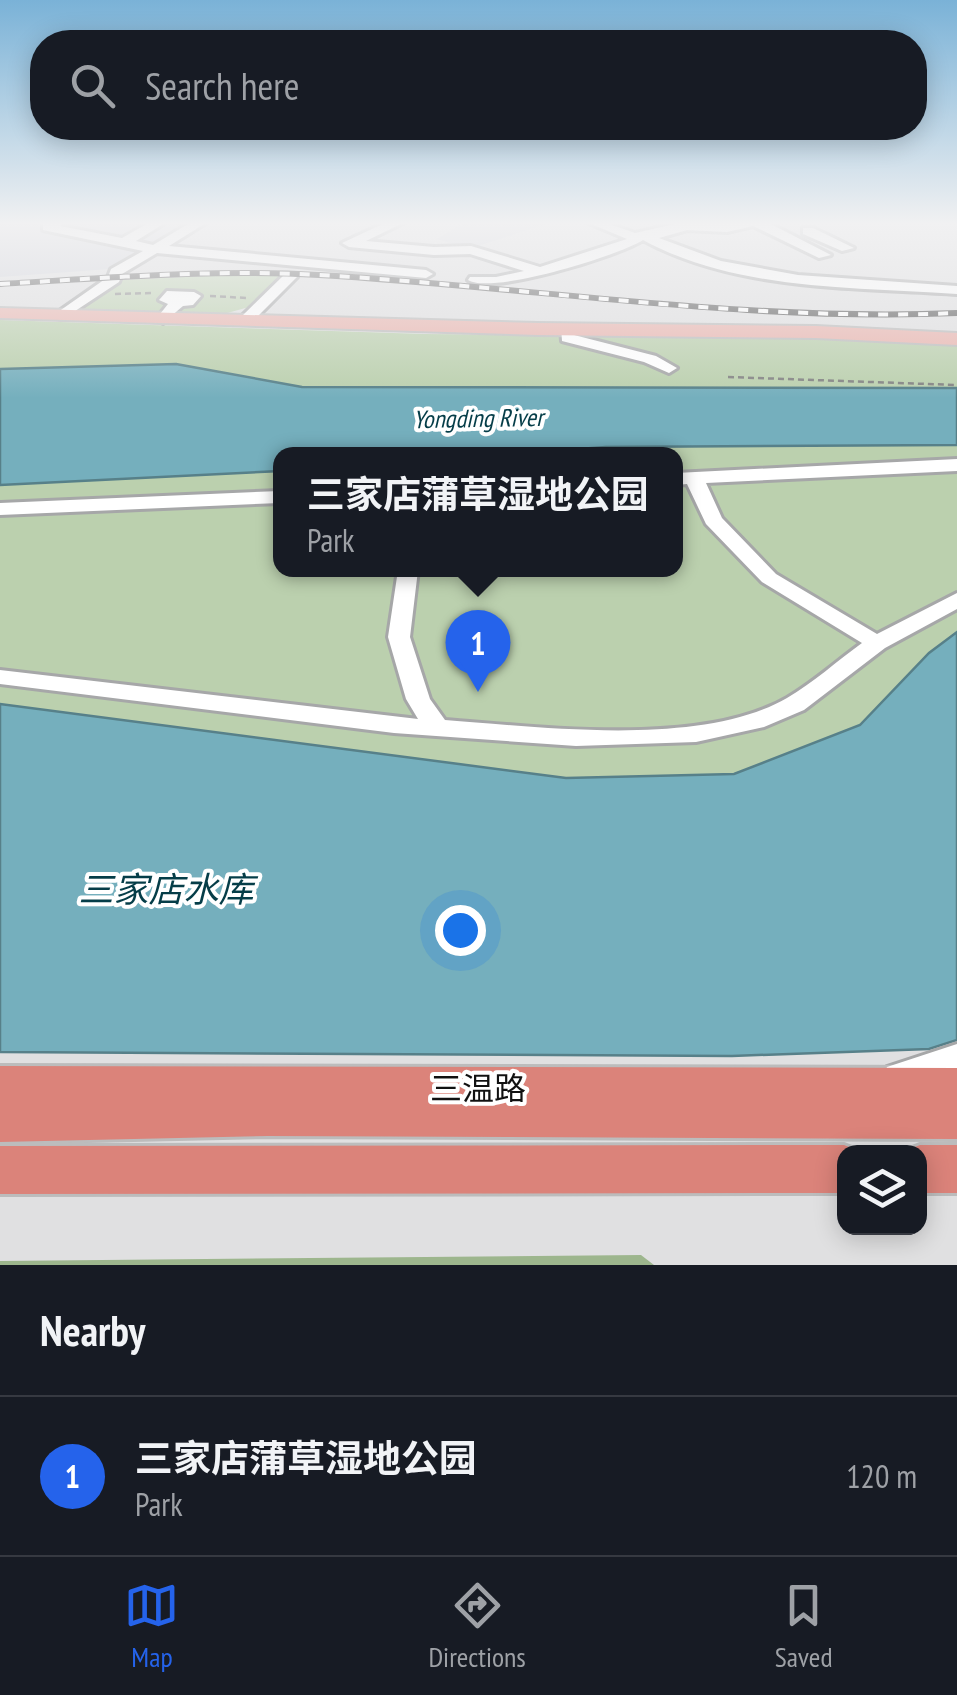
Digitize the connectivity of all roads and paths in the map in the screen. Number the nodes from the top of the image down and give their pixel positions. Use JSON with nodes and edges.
{"nodes":[{"id":1,"x":113,"y":280,"type":"edge"},
{"id":2,"x":285,"y":280,"type":"edge"},
{"id":3,"x":475,"y":280,"type":"dead end"},
{"id":4,"x":501,"y":280,"type":"edge"},
{"id":5,"x":831,"y":280,"type":"edge"},
{"id":6,"x":859,"y":280,"type":"edge"},
{"id":7,"x":846,"y":281,"type":"junction"},
{"id":8,"x":957,"y":290,"type":"edge"},
{"id":9,"x":112,"y":295,"type":"dead end"},
{"id":10,"x":182,"y":297,"type":"junction"},
{"id":11,"x":246,"y":312,"type":"junction"},
{"id":12,"x":0,"y":313,"type":"edge"},
{"id":13,"x":63,"y":315,"type":"junction"},
{"id":14,"x":163,"y":319,"type":"junction"},
{"id":15,"x":566,"y":329,"type":"junction"},
{"id":16,"x":957,"y":339,"type":"edge"},
{"id":17,"x":669,"y":368,"type":"dead end"},
{"id":18,"x":728,"y":377,"type":"dead end"},
{"id":19,"x":957,"y":384,"type":"edge"},
{"id":20,"x":957,"y":465,"type":"edge"},
{"id":21,"x":685,"y":478,"type":"edge"},
{"id":22,"x":273,"y":497,"type":"edge"},
{"id":23,"x":0,"y":510,"type":"edge"},
{"id":24,"x":407,"y":577,"type":"edge"},
{"id":25,"x":957,"y":600,"type":"edge"},
{"id":26,"x":877,"y":643,"type":"junction"},
{"id":27,"x":0,"y":677,"type":"edge"},
{"id":28,"x":436,"y":728,"type":"junction"},
{"id":29,"x":957,"y":1058,"type":"edge"},
{"id":30,"x":0,"y":1088,"type":"edge"},
{"id":31,"x":864,"y":1090,"type":"junction"},
{"id":32,"x":957,"y":1090,"type":"edge"},
{"id":33,"x":957,"y":1116,"type":"edge"},
{"id":34,"x":0,"y":1118,"type":"edge"},
{"id":35,"x":837,"y":1169,"type":"edge"},
{"id":36,"x":927,"y":1169,"type":"edge"},
{"id":37,"x":957,"y":1169,"type":"edge"},
{"id":38,"x":0,"y":1170,"type":"edge"}],
"edges":[{"from":1,"to":13,"type":"street"},
{"from":2,"to":11,"type":"street"},
{"from":3,"to":4,"type":"street"},
{"from":5,"to":7,"type":"street"},
{"from":6,"to":7,"type":"street"},
{"from":7,"to":8,"type":"street"},
{"from":9,"to":10,"type":"path"},
{"from":10,"to":11,"type":"path"},
{"from":10,"to":14,"type":"street"},
{"from":11,"to":14,"type":"main road"},
{"from":11,"to":15,"type":"main road"},
{"from":12,"to":13,"type":"main road"},
{"from":13,"to":14,"type":"main road"},
{"from":15,"to":16,"type":"main road"},
{"from":15,"to":17,"type":"street"},
{"from":18,"to":19,"type":"path"},
{"from":20,"to":21,"type":"street"},
{"from":21,"to":26,"type":"street"},
{"from":22,"to":23,"type":"street"},
{"from":24,"to":28,"type":"street"},
{"from":25,"to":26,"type":"street"},
{"from":26,"to":28,"type":"street"},
{"from":27,"to":28,"type":"street"},
{"from":29,"to":31,"type":"street"},
{"from":30,"to":31,"type":"highway","name":"三温路"},
{"from":31,"to":32,"type":"highway","name":"三温路"},
{"from":33,"to":34,"type":"highway"},
{"from":35,"to":38,"type":"highway"},
{"from":36,"to":37,"type":"highway"}]}
